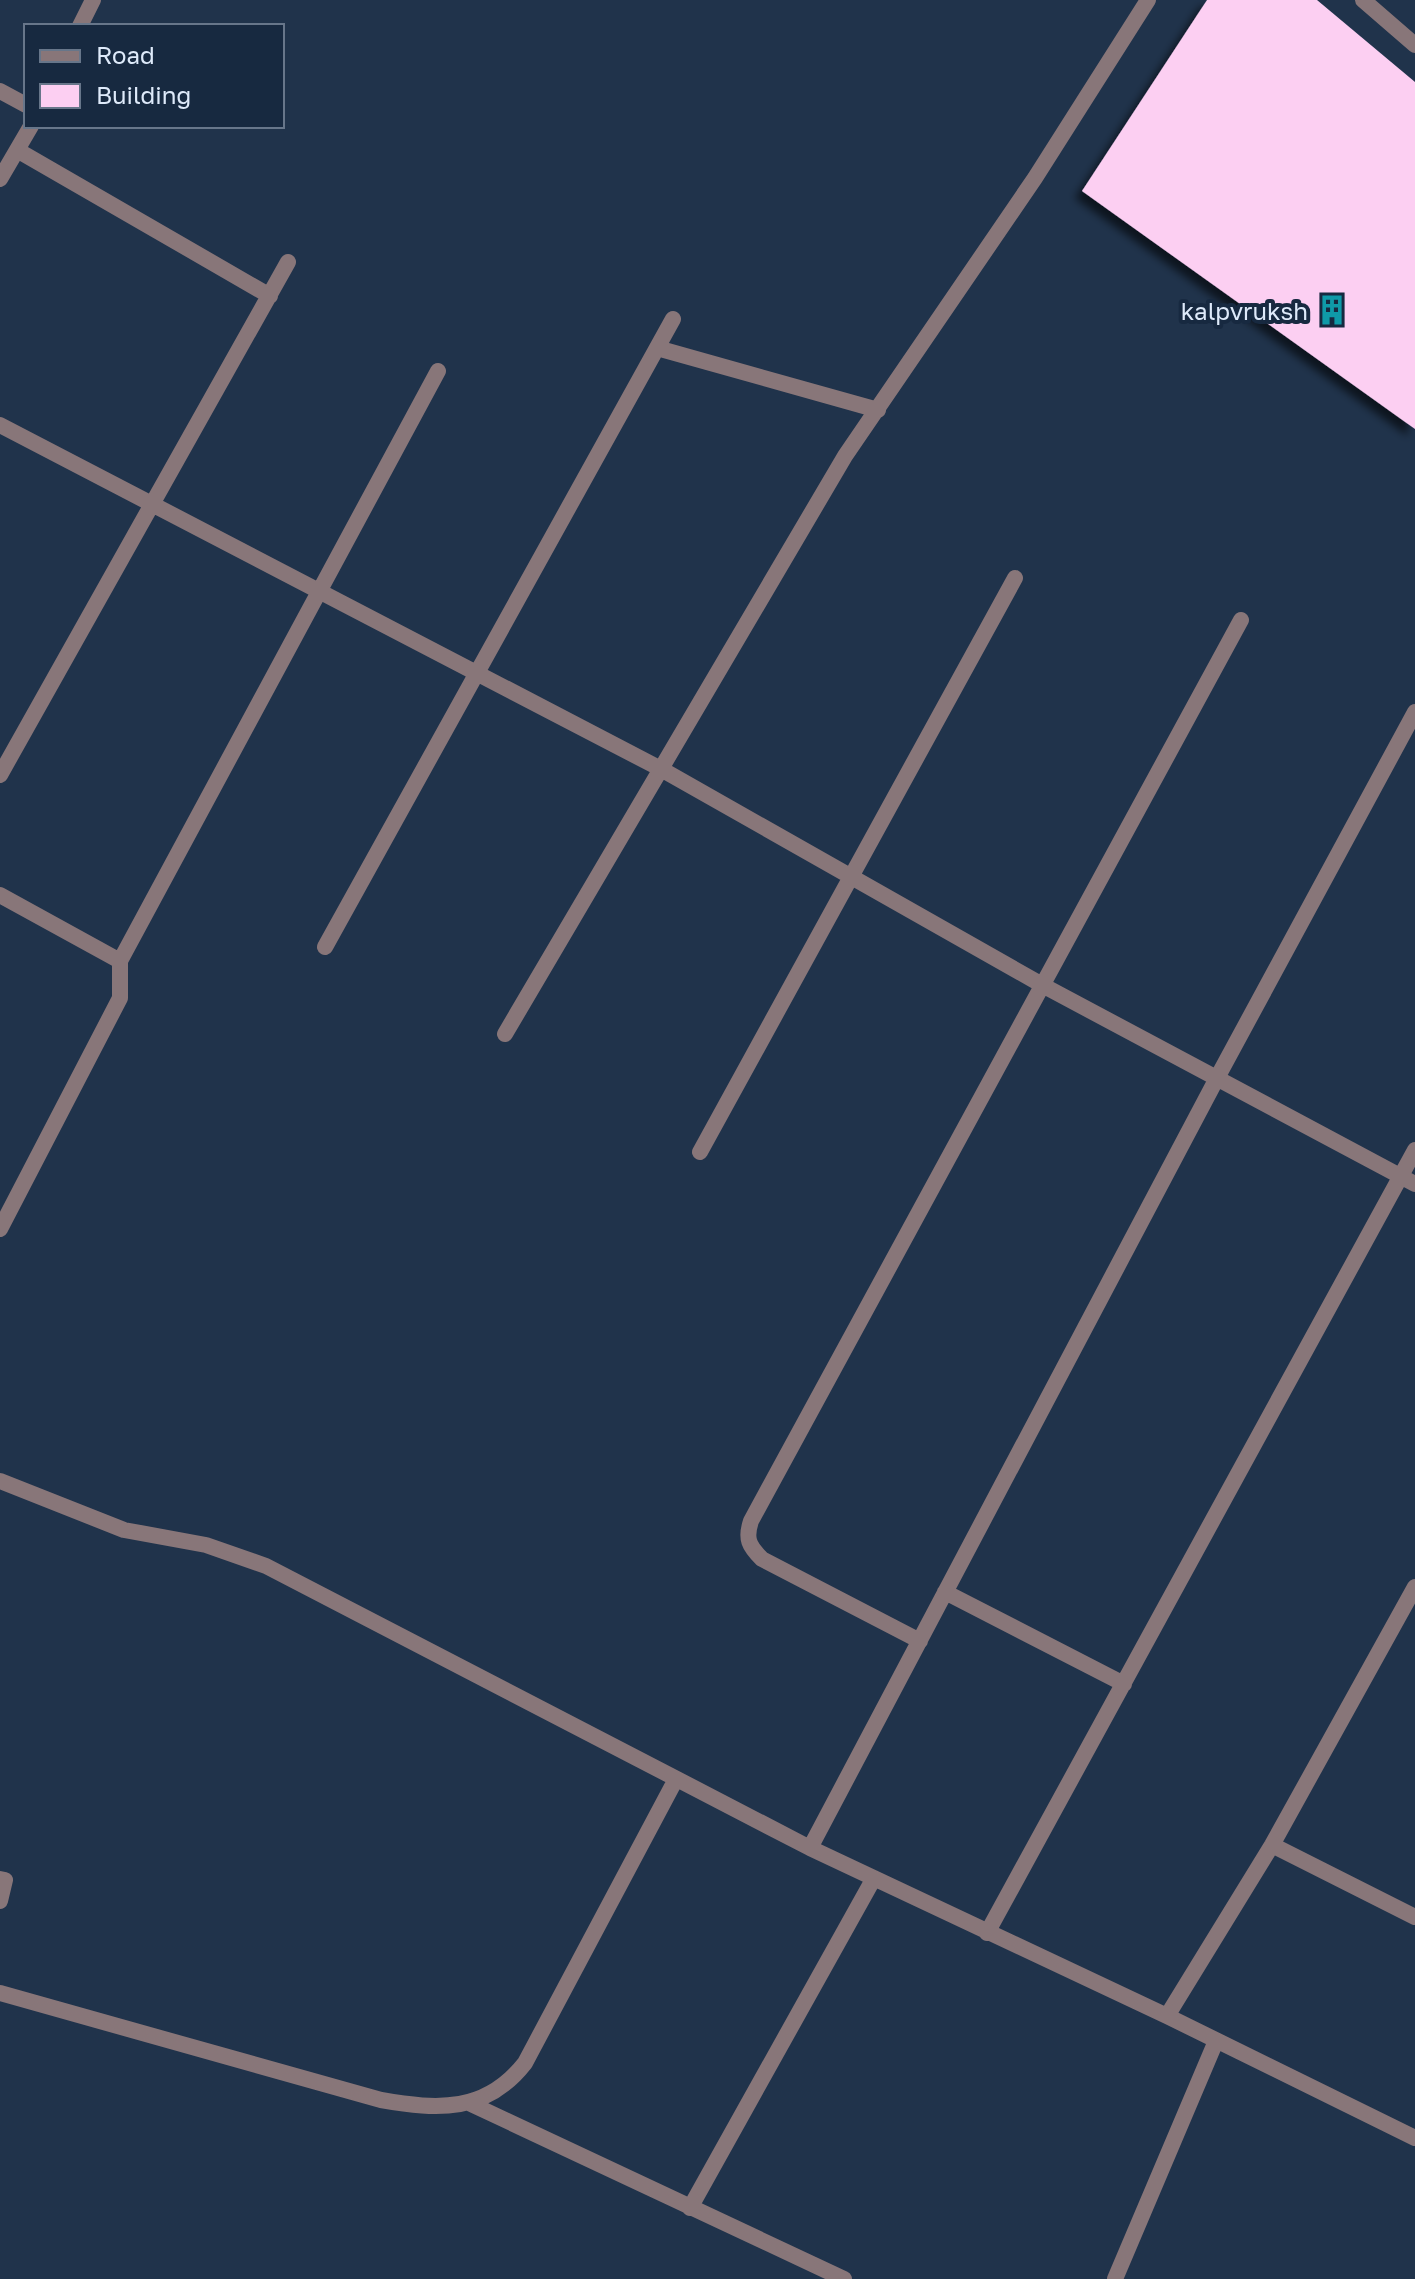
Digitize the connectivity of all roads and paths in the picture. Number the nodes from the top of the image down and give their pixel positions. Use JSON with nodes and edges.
{"nodes":[{"id":1,"x":93,"y":0,"type":"edge"},
{"id":2,"x":1148,"y":0,"type":"edge"},
{"id":3,"x":1363,"y":0,"type":"edge"},
{"id":4,"x":81,"y":24,"type":"edge"},
{"id":5,"x":1415,"y":45,"type":"edge"},
{"id":6,"x":0,"y":91,"type":"edge"},
{"id":7,"x":24,"y":104,"type":"edge"},
{"id":8,"x":30,"y":128,"type":"edge"},
{"id":9,"x":17,"y":150,"type":"junction"},
{"id":10,"x":0,"y":179,"type":"edge"},
{"id":11,"x":288,"y":262,"type":"dead end"},
{"id":12,"x":270,"y":296,"type":"junction"},
{"id":13,"x":673,"y":319,"type":"dead end"},
{"id":14,"x":657,"y":348,"type":"junction"},
{"id":15,"x":438,"y":371,"type":"dead end"},
{"id":16,"x":878,"y":410,"type":"junction"},
{"id":17,"x":0,"y":425,"type":"edge"},
{"id":18,"x":154,"y":505,"type":"junction"},
{"id":19,"x":1015,"y":578,"type":"dead end"},
{"id":20,"x":319,"y":591,"type":"junction"},
{"id":21,"x":1241,"y":620,"type":"dead end"},
{"id":22,"x":479,"y":674,"type":"junction"},
{"id":23,"x":1415,"y":712,"type":"edge"},
{"id":24,"x":661,"y":769,"type":"junction"},
{"id":25,"x":0,"y":775,"type":"edge"},
{"id":26,"x":850,"y":877,"type":"junction"},
{"id":27,"x":0,"y":895,"type":"edge"},
{"id":28,"x":325,"y":947,"type":"dead end"},
{"id":29,"x":120,"y":961,"type":"junction"},
{"id":30,"x":1044,"y":986,"type":"junction"},
{"id":31,"x":505,"y":1034,"type":"dead end"},
{"id":32,"x":1217,"y":1078,"type":"junction"},
{"id":33,"x":1415,"y":1150,"type":"edge"},
{"id":34,"x":700,"y":1152,"type":"dead end"},
{"id":35,"x":1407,"y":1180,"type":"edge"},
{"id":36,"x":0,"y":1229,"type":"edge"},
{"id":37,"x":0,"y":1481,"type":"edge"},
{"id":38,"x":1415,"y":1587,"type":"edge"},
{"id":39,"x":945,"y":1592,"type":"junction"},
{"id":40,"x":920,"y":1641,"type":"junction"},
{"id":41,"x":1124,"y":1684,"type":"junction"},
{"id":42,"x":676,"y":1779,"type":"junction"},
{"id":43,"x":1272,"y":1845,"type":"junction"},
{"id":44,"x":810,"y":1848,"type":"junction"},
{"id":45,"x":874,"y":1878,"type":"junction"},
{"id":46,"x":0,"y":1879,"type":"edge"},
{"id":47,"x":0,"y":1901,"type":"edge"},
{"id":48,"x":1415,"y":1917,"type":"edge"},
{"id":49,"x":987,"y":1933,"type":"junction"},
{"id":50,"x":0,"y":1993,"type":"edge"},
{"id":51,"x":1167,"y":2016,"type":"junction"},
{"id":52,"x":1216,"y":2041,"type":"junction"},
{"id":53,"x":469,"y":2103,"type":"junction"},
{"id":54,"x":1415,"y":2138,"type":"edge"},
{"id":55,"x":690,"y":2208,"type":"junction"},
{"id":56,"x":844,"y":2279,"type":"edge"},
{"id":57,"x":1115,"y":2279,"type":"edge"}],
"edges":[{"from":1,"to":4,"type":"street"},
{"from":2,"to":16,"type":"street"},
{"from":3,"to":5,"type":"street"},
{"from":6,"to":7,"type":"street"},
{"from":8,"to":9,"type":"street"},
{"from":9,"to":10,"type":"street"},
{"from":9,"to":12,"type":"street"},
{"from":11,"to":12,"type":"street"},
{"from":12,"to":18,"type":"street"},
{"from":13,"to":14,"type":"street"},
{"from":14,"to":16,"type":"street"},
{"from":14,"to":22,"type":"street"},
{"from":15,"to":20,"type":"street"},
{"from":16,"to":24,"type":"street"},
{"from":17,"to":18,"type":"street"},
{"from":18,"to":20,"type":"street"},
{"from":18,"to":25,"type":"street"},
{"from":19,"to":26,"type":"street"},
{"from":20,"to":22,"type":"street"},
{"from":20,"to":29,"type":"street"},
{"from":21,"to":30,"type":"street"},
{"from":22,"to":24,"type":"street"},
{"from":22,"to":28,"type":"street"},
{"from":23,"to":32,"type":"street"},
{"from":24,"to":26,"type":"street"},
{"from":24,"to":31,"type":"street"},
{"from":26,"to":30,"type":"street"},
{"from":26,"to":34,"type":"street"},
{"from":27,"to":29,"type":"street"},
{"from":29,"to":36,"type":"street"},
{"from":30,"to":32,"type":"street"},
{"from":30,"to":40,"type":"street"},
{"from":32,"to":35,"type":"street"},
{"from":32,"to":39,"type":"street"},
{"from":33,"to":35,"type":"street"},
{"from":35,"to":41,"type":"street"},
{"from":37,"to":42,"type":"street"},
{"from":38,"to":43,"type":"street"},
{"from":39,"to":40,"type":"street"},
{"from":39,"to":41,"type":"street"},
{"from":40,"to":44,"type":"street"},
{"from":41,"to":49,"type":"street"},
{"from":42,"to":44,"type":"street"},
{"from":42,"to":53,"type":"street"},
{"from":43,"to":48,"type":"street"},
{"from":43,"to":51,"type":"street"},
{"from":44,"to":45,"type":"street"},
{"from":45,"to":49,"type":"street"},
{"from":45,"to":55,"type":"street"},
{"from":46,"to":47,"type":"street"},
{"from":49,"to":51,"type":"street"},
{"from":50,"to":53,"type":"street"},
{"from":51,"to":52,"type":"street"},
{"from":52,"to":54,"type":"street"},
{"from":52,"to":57,"type":"street"},
{"from":53,"to":55,"type":"street"},
{"from":55,"to":56,"type":"street"}]}
